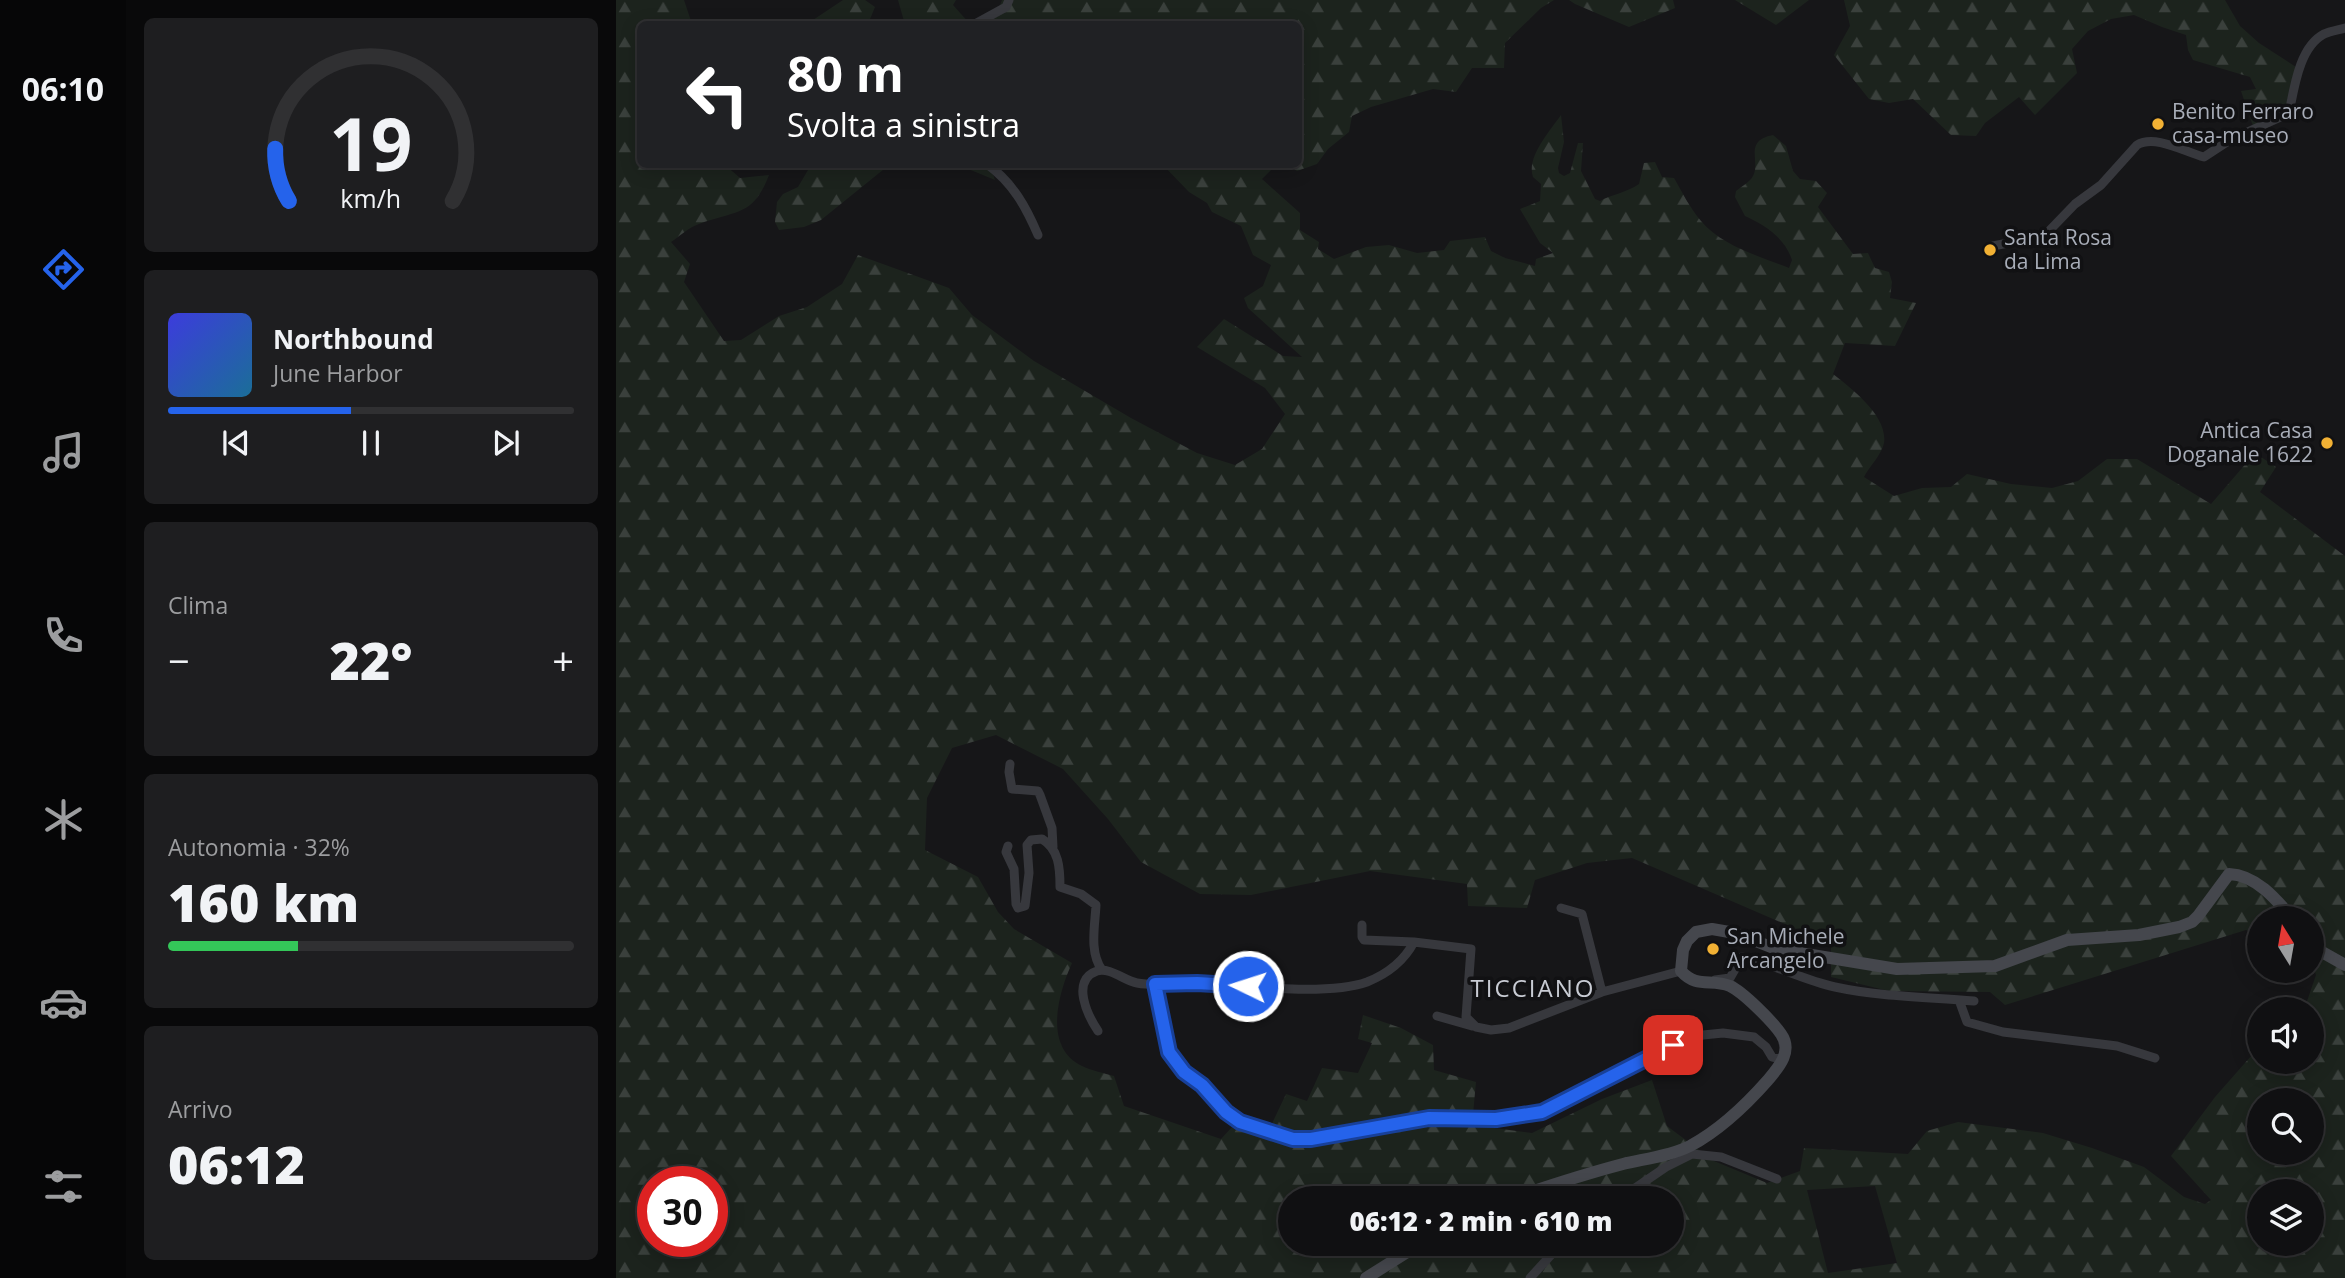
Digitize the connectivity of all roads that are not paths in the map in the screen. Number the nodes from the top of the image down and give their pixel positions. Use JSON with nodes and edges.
{"nodes":[{"id":1,"x":1009,"y":0,"type":"edge"},
{"id":2,"x":980,"y":21,"type":"edge"},
{"id":3,"x":2345,"y":28,"type":"edge"},
{"id":4,"x":992,"y":168,"type":"edge"},
{"id":5,"x":1038,"y":236,"type":"dead end"},
{"id":6,"x":1993,"y":246,"type":"dead end"},
{"id":7,"x":1010,"y":764,"type":"dead end"},
{"id":8,"x":1008,"y":846,"type":"dead end"},
{"id":9,"x":1053,"y":847,"type":"junction"},
{"id":10,"x":2281,"y":906,"type":"edge"},
{"id":11,"x":1561,"y":908,"type":"dead end"},
{"id":12,"x":1362,"y":925,"type":"dead end"},
{"id":13,"x":1414,"y":942,"type":"junction"},
{"id":14,"x":2324,"y":953,"type":"edge"},
{"id":15,"x":2345,"y":965,"type":"edge"},
{"id":16,"x":1102,"y":970,"type":"junction"},
{"id":17,"x":1681,"y":971,"type":"junction"},
{"id":18,"x":1703,"y":983,"type":"junction"},
{"id":19,"x":1155,"y":984,"type":"junction"},
{"id":20,"x":1602,"y":992,"type":"junction"},
{"id":21,"x":1959,"y":1000,"type":"junction"},
{"id":22,"x":1974,"y":1001,"type":"dead end"},
{"id":23,"x":1437,"y":1016,"type":"dead end"},
{"id":24,"x":1476,"y":1027,"type":"junction"},
{"id":25,"x":1098,"y":1031,"type":"dead end"},
{"id":26,"x":2155,"y":1058,"type":"dead end"},
{"id":27,"x":1783,"y":1060,"type":"junction"},
{"id":28,"x":1686,"y":1151,"type":"junction"},
{"id":29,"x":1777,"y":1179,"type":"dead end"},
{"id":30,"x":1549,"y":1186,"type":"edge"},
{"id":31,"x":1638,"y":1186,"type":"edge"},
{"id":32,"x":1401,"y":1256,"type":"edge"},
{"id":33,"x":1550,"y":1256,"type":"edge"},
{"id":34,"x":1366,"y":1278,"type":"edge"},
{"id":35,"x":1530,"y":1278,"type":"edge"}],
"edges":[{"from":1,"to":2,"type":"street"},
{"from":3,"to":6,"type":"street"},
{"from":4,"to":5,"type":"street"},
{"from":7,"to":9,"type":"street"},
{"from":8,"to":9,"type":"street"},
{"from":9,"to":16,"type":"street"},
{"from":10,"to":17,"type":"street"},
{"from":11,"to":20,"type":"street"},
{"from":12,"to":13,"type":"street"},
{"from":13,"to":19,"type":"street"},
{"from":13,"to":24,"type":"street"},
{"from":14,"to":15,"type":"street"},
{"from":16,"to":19,"type":"street"},
{"from":16,"to":25,"type":"street"},
{"from":17,"to":18,"type":"street"},
{"from":17,"to":20,"type":"street"},
{"from":18,"to":21,"type":"street"},
{"from":18,"to":27,"type":"street"},
{"from":19,"to":27,"type":"street"},
{"from":20,"to":24,"type":"street"},
{"from":21,"to":22,"type":"street"},
{"from":21,"to":26,"type":"street"},
{"from":23,"to":24,"type":"street"},
{"from":27,"to":28,"type":"street"},
{"from":28,"to":29,"type":"street"},
{"from":28,"to":30,"type":"street"},
{"from":28,"to":31,"type":"street"},
{"from":32,"to":34,"type":"street"},
{"from":33,"to":35,"type":"street"}]}
